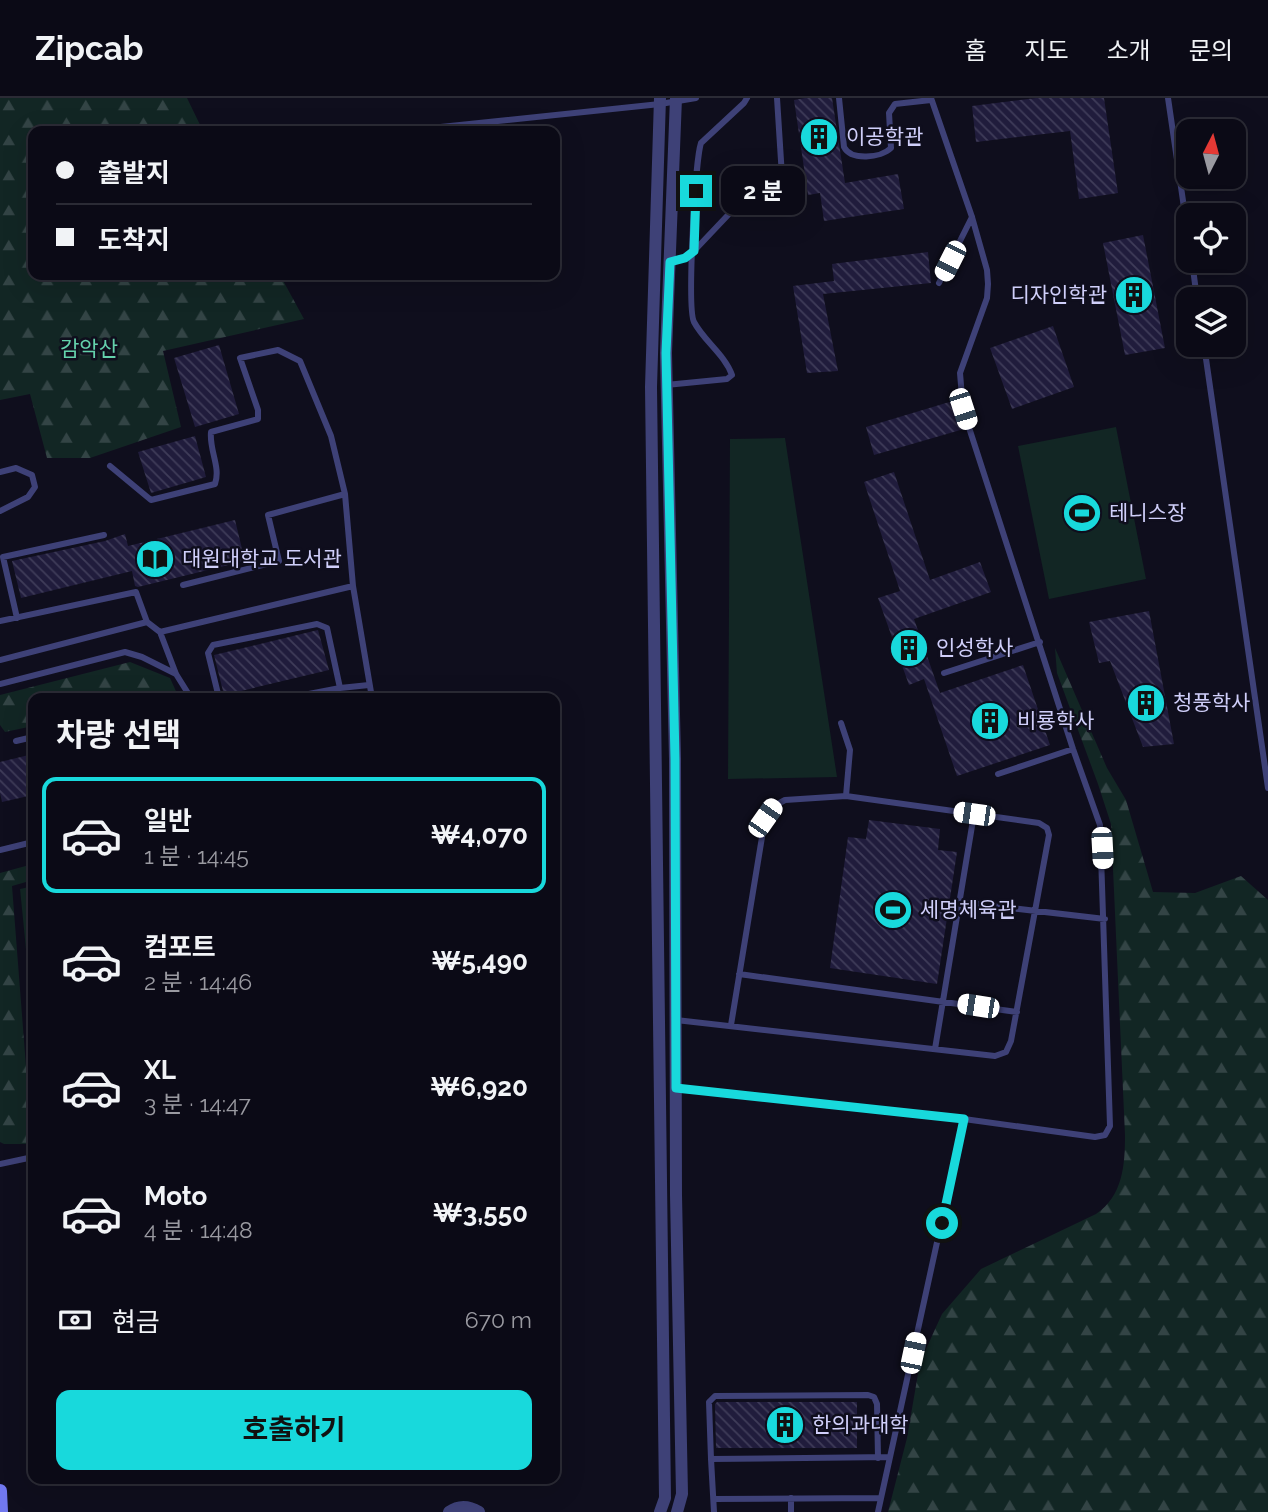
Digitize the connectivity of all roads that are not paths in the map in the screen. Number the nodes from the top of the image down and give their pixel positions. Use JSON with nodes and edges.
{"nodes":[{"id":1,"x":696,"y":98,"type":"edge"},
{"id":2,"x":747,"y":98,"type":"edge"},
{"id":3,"x":776,"y":98,"type":"edge"},
{"id":4,"x":839,"y":98,"type":"edge"},
{"id":5,"x":1168,"y":98,"type":"edge"},
{"id":6,"x":676,"y":99,"type":"edge"},
{"id":7,"x":931,"y":99,"type":"edge"},
{"id":8,"x":660,"y":101,"type":"edge"},
{"id":9,"x":445,"y":126,"type":"edge"},
{"id":10,"x":783,"y":192,"type":"dead end"},
{"id":11,"x":746,"y":197,"type":"dead end"},
{"id":12,"x":1183,"y":203,"type":"edge"},
{"id":13,"x":972,"y":217,"type":"junction"},
{"id":14,"x":694,"y":251,"type":"junction"},
{"id":15,"x":655,"y":262,"type":"junction"},
{"id":16,"x":670,"y":262,"type":"junction"},
{"id":17,"x":939,"y":282,"type":"dead end"},
{"id":18,"x":1206,"y":357,"type":"edge"},
{"id":19,"x":666,"y":385,"type":"junction"},
{"id":20,"x":651,"y":387,"type":"junction"},
{"id":21,"x":110,"y":466,"type":"dead end"},
{"id":22,"x":0,"y":472,"type":"edge"},
{"id":23,"x":345,"y":494,"type":"junction"},
{"id":24,"x":0,"y":511,"type":"edge"},
{"id":25,"x":104,"y":535,"type":"dead end"},
{"id":26,"x":183,"y":585,"type":"dead end"},
{"id":27,"x":353,"y":586,"type":"junction"},
{"id":28,"x":18,"y":618,"type":"junction"},
{"id":29,"x":0,"y":621,"type":"edge"},
{"id":30,"x":147,"y":622,"type":"junction"},
{"id":31,"x":160,"y":632,"type":"junction"},
{"id":32,"x":1040,"y":642,"type":"junction"},
{"id":33,"x":0,"y":660,"type":"edge"},
{"id":34,"x":944,"y":673,"type":"dead end"},
{"id":35,"x":176,"y":674,"type":"junction"},
{"id":36,"x":0,"y":684,"type":"edge"},
{"id":37,"x":369,"y":685,"type":"junction"},
{"id":38,"x":340,"y":688,"type":"junction"},
{"id":39,"x":188,"y":693,"type":"edge"},
{"id":40,"x":218,"y":693,"type":"edge"},
{"id":41,"x":314,"y":693,"type":"edge"},
{"id":42,"x":371,"y":693,"type":"edge"},
{"id":43,"x":655,"y":697,"type":"junction"},
{"id":44,"x":673,"y":697,"type":"junction"},
{"id":45,"x":841,"y":723,"type":"dead end"},
{"id":46,"x":28,"y":738,"type":"edge"},
{"id":47,"x":16,"y":741,"type":"dead end"},
{"id":48,"x":1073,"y":749,"type":"junction"},
{"id":49,"x":998,"y":774,"type":"dead end"},
{"id":50,"x":1268,"y":788,"type":"edge"},
{"id":51,"x":846,"y":796,"type":"junction"},
{"id":52,"x":974,"y":814,"type":"junction"},
{"id":53,"x":28,"y":843,"type":"edge"},
{"id":54,"x":0,"y":850,"type":"edge"},
{"id":55,"x":960,"y":902,"type":"junction"},
{"id":56,"x":1036,"y":910,"type":"junction"},
{"id":57,"x":1105,"y":919,"type":"junction"},
{"id":58,"x":739,"y":974,"type":"junction"},
{"id":59,"x":943,"y":1001,"type":"junction"},
{"id":60,"x":1017,"y":1012,"type":"junction"},
{"id":61,"x":660,"y":1018,"type":"junction"},
{"id":62,"x":676,"y":1020,"type":"junction"},
{"id":63,"x":731,"y":1025,"type":"junction"},
{"id":64,"x":935,"y":1049,"type":"junction"},
{"id":65,"x":676,"y":1088,"type":"junction"},
{"id":66,"x":964,"y":1119,"type":"junction"},
{"id":67,"x":28,"y":1158,"type":"edge"},
{"id":68,"x":0,"y":1164,"type":"edge"},
{"id":69,"x":661,"y":1194,"type":"junction"},
{"id":70,"x":677,"y":1195,"type":"junction"},
{"id":71,"x":890,"y":1457,"type":"junction"},
{"id":72,"x":878,"y":1458,"type":"junction"},
{"id":73,"x":711,"y":1459,"type":"junction"},
{"id":74,"x":0,"y":1491,"type":"edge"},
{"id":75,"x":791,"y":1498,"type":"junction"},
{"id":76,"x":881,"y":1498,"type":"junction"},
{"id":77,"x":714,"y":1499,"type":"junction"},
{"id":78,"x":1,"y":1512,"type":"edge"},
{"id":79,"x":449,"y":1512,"type":"edge"},
{"id":80,"x":479,"y":1512,"type":"edge"},
{"id":81,"x":660,"y":1512,"type":"edge"},
{"id":82,"x":677,"y":1512,"type":"edge"},
{"id":83,"x":714,"y":1512,"type":"edge"},
{"id":84,"x":791,"y":1512,"type":"edge"},
{"id":85,"x":878,"y":1512,"type":"edge"}],
"edges":[{"from":1,"to":6,"type":"lane"},
{"from":2,"to":14,"type":"lane"},
{"from":3,"to":10,"type":"lane"},
{"from":4,"to":7,"type":"lane"},
{"from":5,"to":12,"type":"lane"},
{"from":6,"to":8,"type":"lane"},
{"from":6,"to":16,"type":"street"},
{"from":7,"to":13,"type":"lane"},
{"from":8,"to":9,"type":"lane"},
{"from":8,"to":15,"type":"street"},
{"from":11,"to":14,"type":"lane"},
{"from":13,"to":17,"type":"lane"},
{"from":13,"to":32,"type":"lane"},
{"from":14,"to":16,"type":"lane"},
{"from":14,"to":19,"type":"lane"},
{"from":15,"to":16,"type":"street"},
{"from":15,"to":20,"type":"street"},
{"from":16,"to":19,"type":"street"},
{"from":18,"to":50,"type":"lane"},
{"from":19,"to":20,"type":"street"},
{"from":19,"to":44,"type":"street"},
{"from":20,"to":43,"type":"street"},
{"from":21,"to":23,"type":"lane"},
{"from":22,"to":24,"type":"lane"},
{"from":23,"to":26,"type":"lane"},
{"from":23,"to":27,"type":"lane"},
{"from":25,"to":28,"type":"lane"},
{"from":27,"to":31,"type":"lane"},
{"from":27,"to":37,"type":"lane"},
{"from":28,"to":29,"type":"lane"},
{"from":28,"to":30,"type":"lane"},
{"from":30,"to":31,"type":"lane"},
{"from":30,"to":33,"type":"lane"},
{"from":31,"to":35,"type":"lane"},
{"from":32,"to":34,"type":"lane"},
{"from":32,"to":48,"type":"lane"},
{"from":35,"to":36,"type":"lane"},
{"from":35,"to":39,"type":"lane"},
{"from":37,"to":38,"type":"lane"},
{"from":37,"to":42,"type":"lane"},
{"from":38,"to":40,"type":"lane"},
{"from":38,"to":41,"type":"lane"},
{"from":43,"to":44,"type":"street"},
{"from":43,"to":61,"type":"street"},
{"from":44,"to":62,"type":"street"},
{"from":45,"to":51,"type":"lane"},
{"from":46,"to":47,"type":"lane"},
{"from":48,"to":49,"type":"lane"},
{"from":48,"to":57,"type":"lane"},
{"from":51,"to":52,"type":"lane"},
{"from":51,"to":58,"type":"lane"},
{"from":52,"to":55,"type":"lane"},
{"from":52,"to":56,"type":"lane"},
{"from":53,"to":54,"type":"lane"},
{"from":55,"to":56,"type":"lane"},
{"from":55,"to":59,"type":"lane"},
{"from":56,"to":57,"type":"lane"},
{"from":56,"to":60,"type":"lane"},
{"from":57,"to":66,"type":"lane"},
{"from":58,"to":59,"type":"lane"},
{"from":58,"to":63,"type":"lane"},
{"from":59,"to":60,"type":"lane"},
{"from":59,"to":64,"type":"lane"},
{"from":60,"to":64,"type":"lane"},
{"from":61,"to":62,"type":"street"},
{"from":61,"to":69,"type":"street"},
{"from":62,"to":63,"type":"lane"},
{"from":62,"to":65,"type":"street"},
{"from":63,"to":64,"type":"lane"},
{"from":65,"to":66,"type":"lane"},
{"from":65,"to":70,"type":"street"},
{"from":66,"to":71,"type":"lane"},
{"from":67,"to":68,"type":"lane"},
{"from":69,"to":70,"type":"street"},
{"from":69,"to":81,"type":"street"},
{"from":70,"to":82,"type":"street"},
{"from":71,"to":72,"type":"lane"},
{"from":71,"to":76,"type":"lane"},
{"from":72,"to":73,"type":"lane"},
{"from":72,"to":73,"type":"lane"},
{"from":73,"to":77,"type":"lane"},
{"from":74,"to":78,"type":"street"},
{"from":75,"to":76,"type":"lane"},
{"from":75,"to":77,"type":"lane"},
{"from":75,"to":84,"type":"lane"},
{"from":76,"to":85,"type":"lane"},
{"from":77,"to":83,"type":"lane"},
{"from":79,"to":80,"type":"street"}]}
